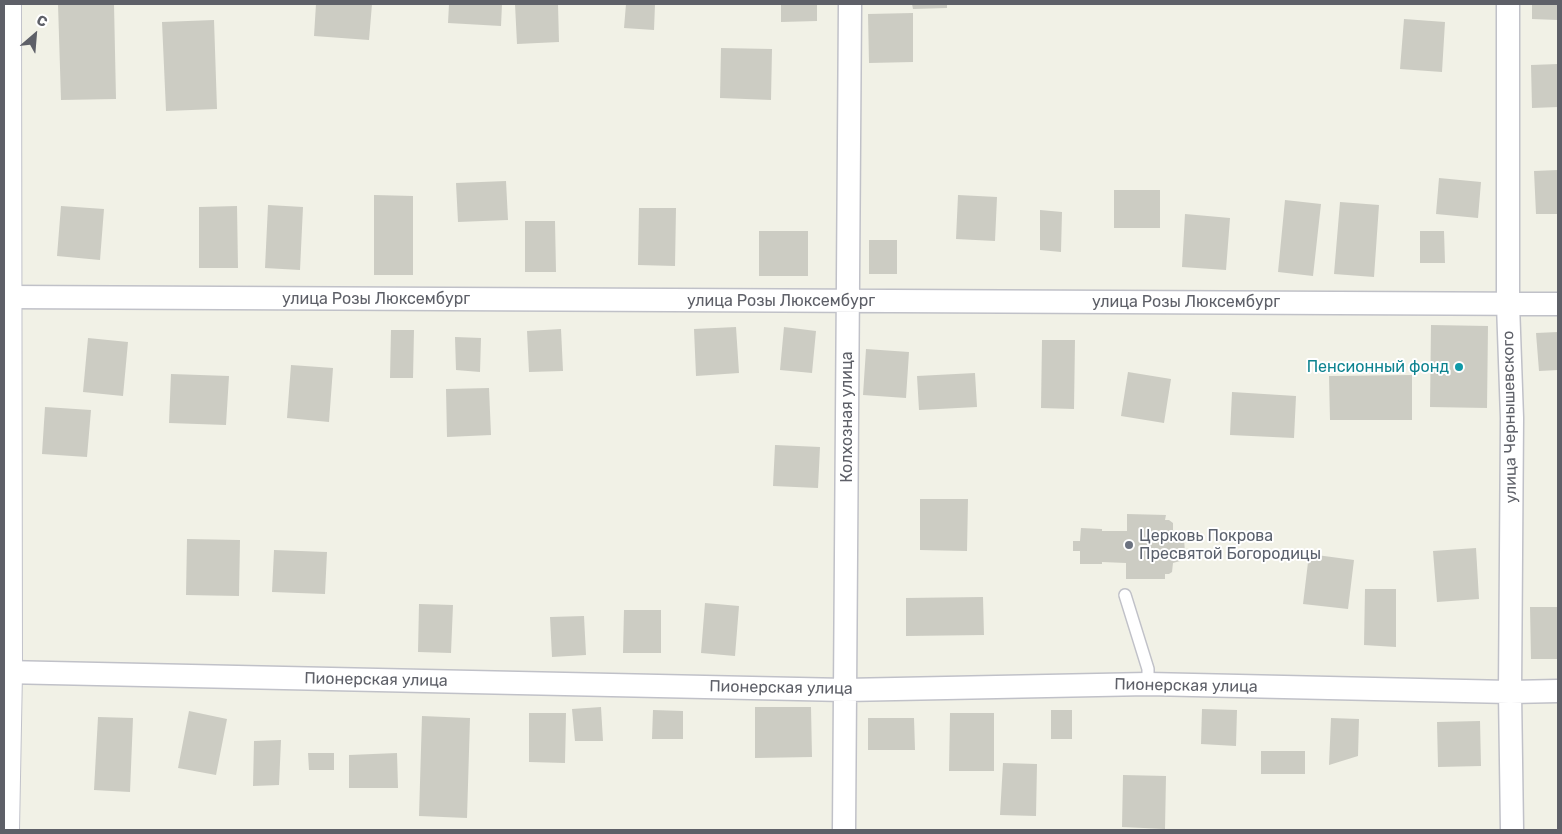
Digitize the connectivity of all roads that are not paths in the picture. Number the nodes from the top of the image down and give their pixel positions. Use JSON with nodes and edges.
{"nodes":[{"id":1,"x":7,"y":4,"type":"edge"},
{"id":2,"x":850,"y":4,"type":"edge"},
{"id":3,"x":1508,"y":4,"type":"edge"},
{"id":4,"x":6,"y":297,"type":"edge"},
{"id":5,"x":847,"y":301,"type":"junction"},
{"id":6,"x":1508,"y":304,"type":"junction"},
{"id":7,"x":1558,"y":304,"type":"edge"},
{"id":8,"x":1125,"y":595,"type":"dead end"},
{"id":9,"x":6,"y":672,"type":"edge"},
{"id":10,"x":1148,"y":684,"type":"junction"},
{"id":11,"x":845,"y":690,"type":"junction"},
{"id":12,"x":1558,"y":691,"type":"edge"},
{"id":13,"x":1510,"y":692,"type":"junction"},
{"id":14,"x":5,"y":830,"type":"edge"},
{"id":15,"x":844,"y":830,"type":"edge"},
{"id":16,"x":1512,"y":830,"type":"edge"}],
"edges":[{"from":1,"to":4,"type":"main road"},
{"from":2,"to":5,"type":"street","name":"Колхозная улица"},
{"from":3,"to":6,"type":"street","name":"улица Чернышевского"},
{"from":4,"to":5,"type":"street","name":"улица Розы Люксембург"},
{"from":4,"to":9,"type":"main road"},
{"from":5,"to":6,"type":"street","name":"улица Розы Люксембург"},
{"from":5,"to":11,"type":"street","name":"Колхозная улица"},
{"from":6,"to":7,"type":"street","name":"улица Розы Люксембург"},
{"from":6,"to":13,"type":"street","name":"улица Чернышевского"},
{"from":8,"to":10,"type":"lane"},
{"from":9,"to":11,"type":"street","name":"Пионерская улица"},
{"from":9,"to":14,"type":"main road"},
{"from":10,"to":11,"type":"street","name":"Пионерская улица"},
{"from":10,"to":13,"type":"street","name":"Пионерская улица"},
{"from":11,"to":15,"type":"street","name":"Колхозная улица"},
{"from":12,"to":13,"type":"street","name":"Пионерская улица"},
{"from":13,"to":16,"type":"street","name":"улица Чернышевского"}]}
